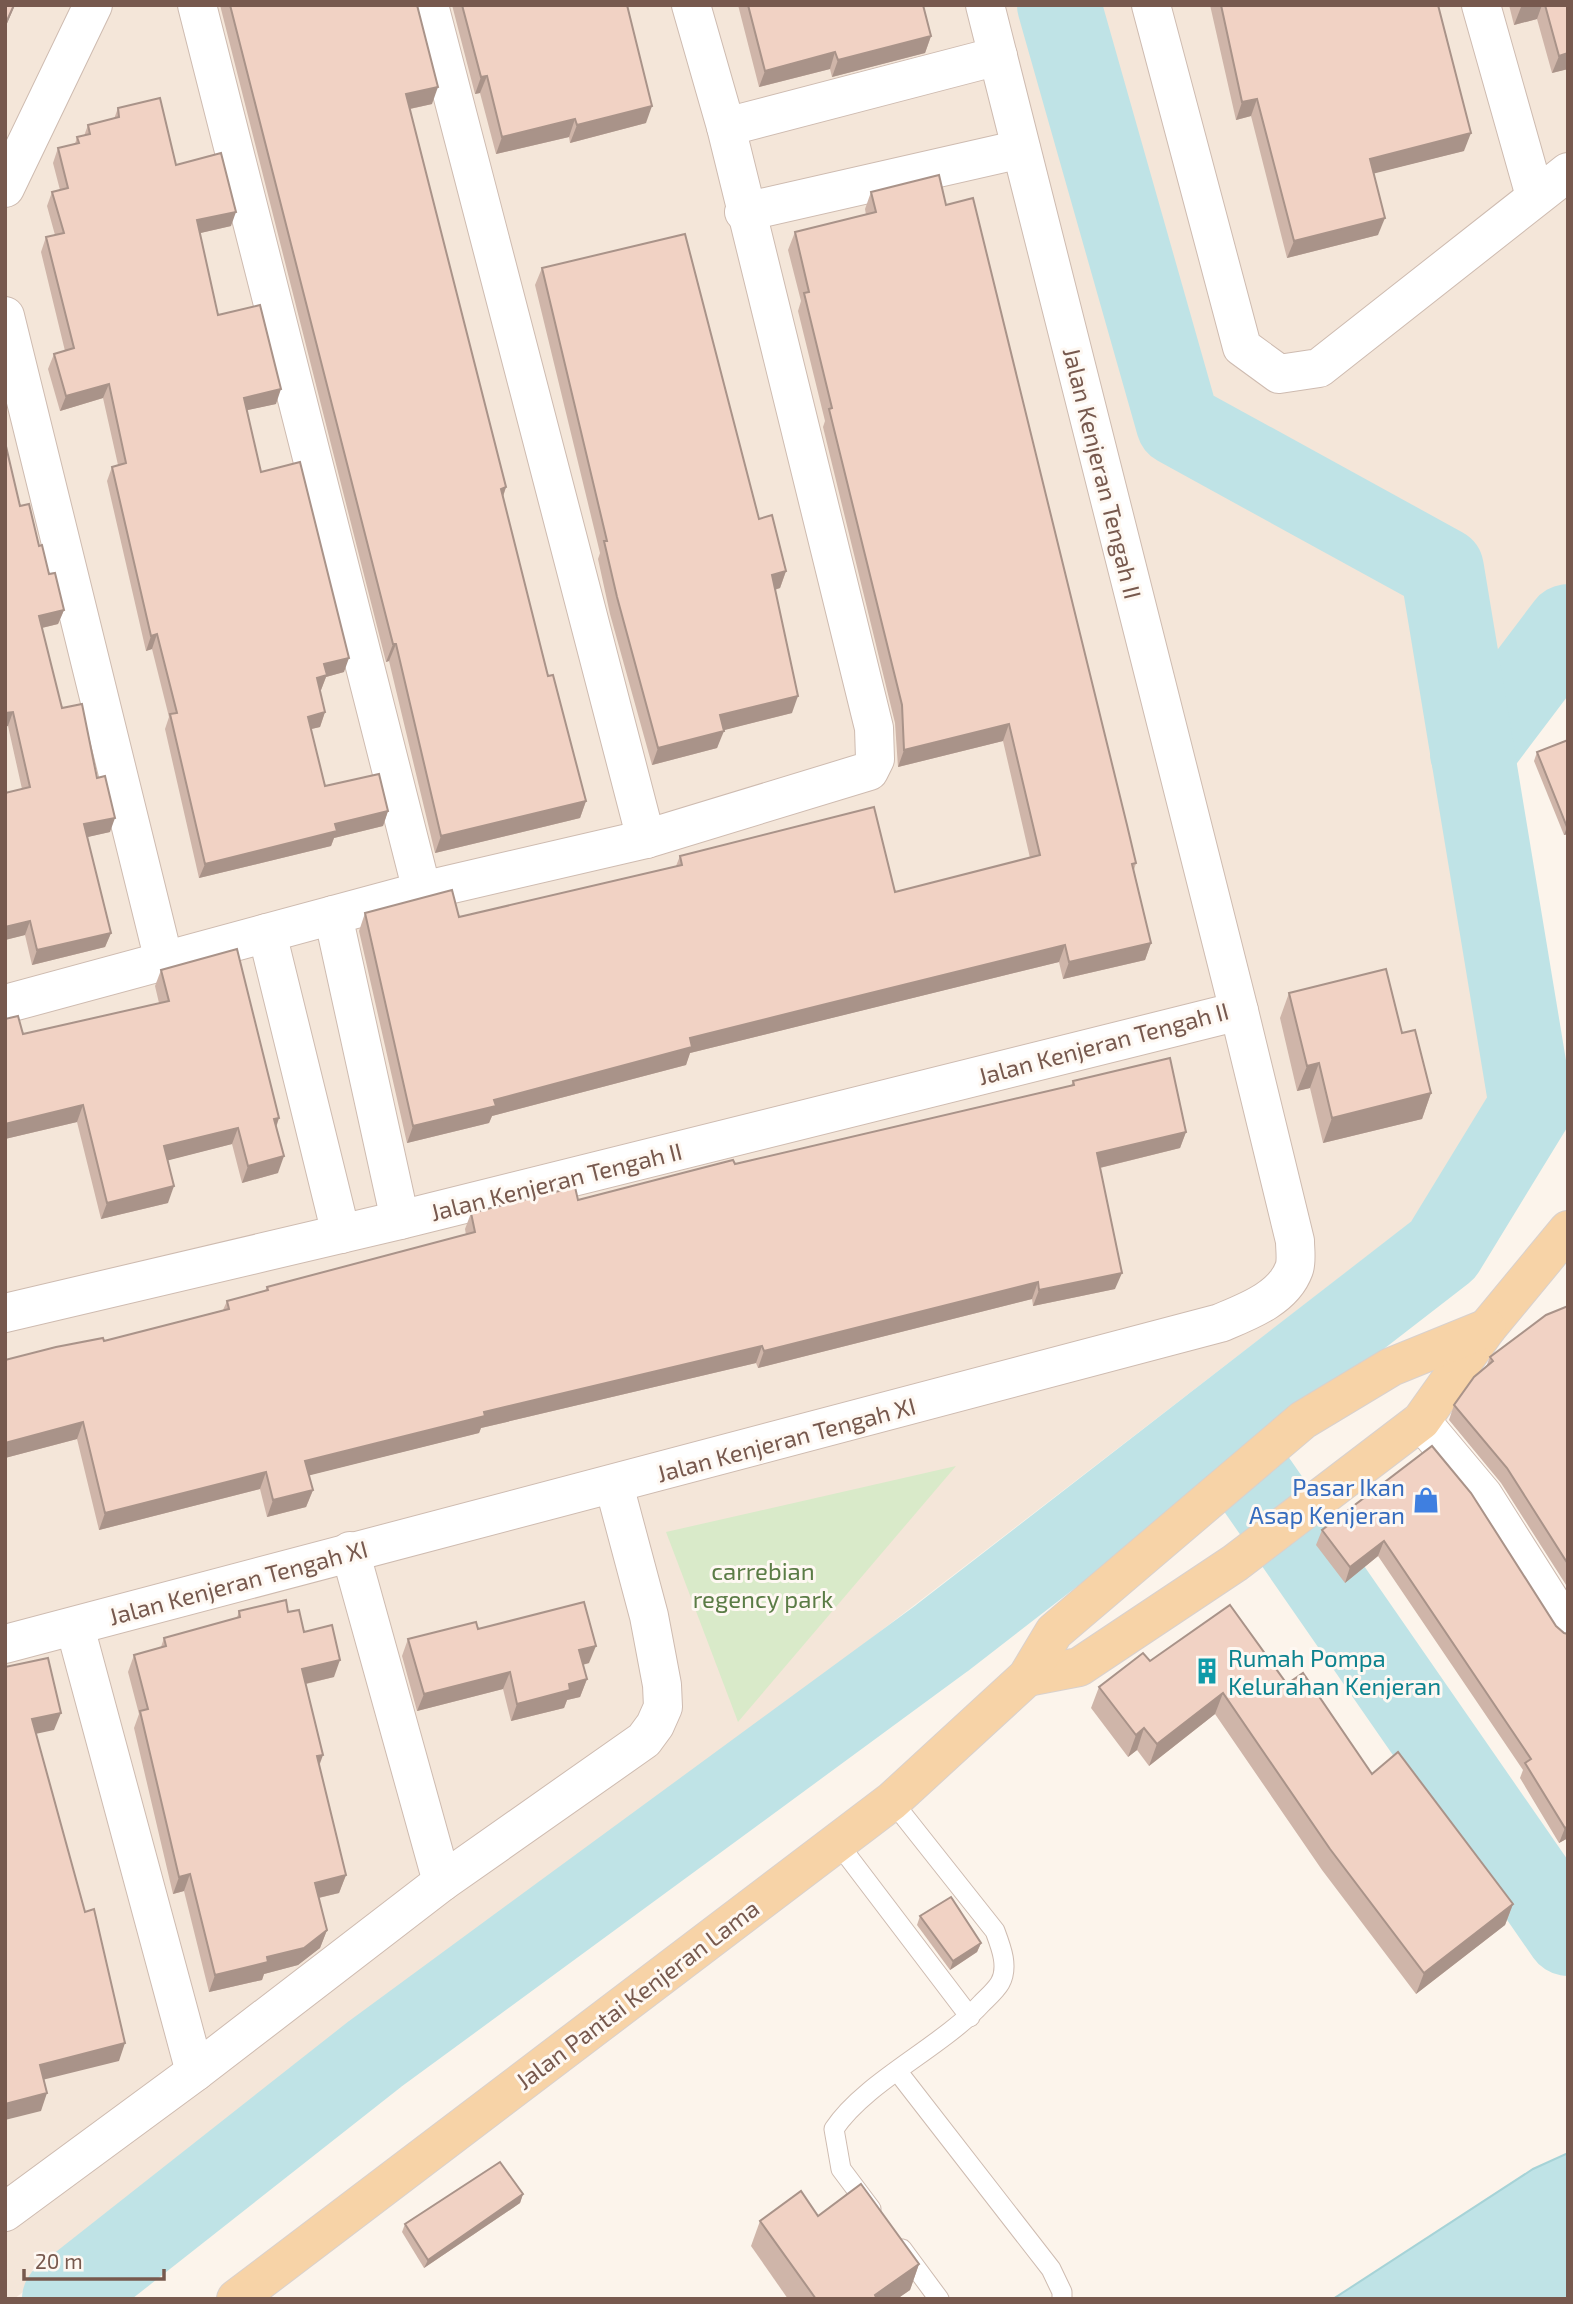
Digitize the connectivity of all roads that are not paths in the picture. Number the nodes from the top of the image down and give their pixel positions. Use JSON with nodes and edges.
{"nodes":[{"id":1,"x":93,"y":5,"type":"edge"},
{"id":2,"x":197,"y":5,"type":"edge"},
{"id":3,"x":429,"y":5,"type":"edge"},
{"id":4,"x":691,"y":5,"type":"edge"},
{"id":5,"x":985,"y":5,"type":"edge"},
{"id":6,"x":1151,"y":5,"type":"edge"},
{"id":7,"x":1480,"y":5,"type":"edge"},
{"id":8,"x":998,"y":56,"type":"junction"},
{"id":9,"x":726,"y":127,"type":"junction"},
{"id":10,"x":1021,"y":149,"type":"junction"},
{"id":11,"x":1568,"y":172,"type":"edge"},
{"id":12,"x":5,"y":188,"type":"edge"},
{"id":13,"x":1535,"y":196,"type":"junction"},
{"id":14,"x":744,"y":212,"type":"junction"},
{"id":15,"x":5,"y":316,"type":"edge"},
{"id":16,"x":646,"y":839,"type":"junction"},
{"id":17,"x":422,"y":891,"type":"junction"},
{"id":18,"x":333,"y":915,"type":"junction"},
{"id":19,"x":267,"y":933,"type":"junction"},
{"id":20,"x":164,"y":961,"type":"junction"},
{"id":21,"x":5,"y":1004,"type":"edge"},
{"id":22,"x":1239,"y":1012,"type":"junction"},
{"id":23,"x":400,"y":1220,"type":"junction"},
{"id":24,"x":1568,"y":1230,"type":"edge"},
{"id":25,"x":341,"y":1234,"type":"junction"},
{"id":26,"x":5,"y":1313,"type":"edge"},
{"id":27,"x":1487,"y":1328,"type":"junction"},
{"id":28,"x":1421,"y":1422,"type":"junction"},
{"id":29,"x":614,"y":1485,"type":"junction"},
{"id":30,"x":349,"y":1551,"type":"junction"},
{"id":31,"x":75,"y":1627,"type":"junction"},
{"id":32,"x":1568,"y":1629,"type":"edge"},
{"id":33,"x":5,"y":1644,"type":"edge"},
{"id":34,"x":1027,"y":1677,"type":"junction"},
{"id":35,"x":892,"y":1801,"type":"junction"},
{"id":36,"x":837,"y":1842,"type":"junction"},
{"id":37,"x":442,"y":1882,"type":"junction"},
{"id":38,"x":970,"y":2017,"type":"junction"},
{"id":39,"x":195,"y":2072,"type":"junction"},
{"id":40,"x":898,"y":2072,"type":"junction"},
{"id":41,"x":5,"y":2212,"type":"edge"},
{"id":42,"x":236,"y":2299,"type":"edge"},
{"id":43,"x":939,"y":2299,"type":"edge"},
{"id":44,"x":1062,"y":2299,"type":"edge"}],
"edges":[{"from":1,"to":12,"type":"street"},
{"from":2,"to":17,"type":"street"},
{"from":3,"to":16,"type":"street"},
{"from":4,"to":9,"type":"street"},
{"from":5,"to":8,"type":"street","name":"Jalan Kenjeran Tengah II"},
{"from":6,"to":13,"type":"street"},
{"from":7,"to":13,"type":"street"},
{"from":8,"to":9,"type":"street"},
{"from":8,"to":10,"type":"street","name":"Jalan Kenjeran Tengah II"},
{"from":9,"to":14,"type":"street"},
{"from":10,"to":14,"type":"street"},
{"from":10,"to":22,"type":"street","name":"Jalan Kenjeran Tengah II"},
{"from":11,"to":13,"type":"street"},
{"from":14,"to":16,"type":"street"},
{"from":15,"to":20,"type":"street"},
{"from":16,"to":17,"type":"street"},
{"from":17,"to":18,"type":"street"},
{"from":18,"to":19,"type":"street"},
{"from":18,"to":23,"type":"street"},
{"from":19,"to":20,"type":"street"},
{"from":19,"to":25,"type":"street"},
{"from":20,"to":21,"type":"street"},
{"from":22,"to":23,"type":"street","name":"Jalan Kenjeran Tengah II"},
{"from":22,"to":29,"type":"street","name":"Jalan Kenjeran Tengah XI"},
{"from":23,"to":25,"type":"street","name":"Jalan Kenjeran Tengah II"},
{"from":24,"to":27,"type":"main road","name":"Jalan Pantai Kenjeran Lama"},
{"from":25,"to":26,"type":"street","name":"Jalan Kenjeran Tengah II"},
{"from":27,"to":28,"type":"main road","name":"Jalan Pantai Kenjeran Lama"},
{"from":27,"to":34,"type":"main road","name":"Jalan Pantai Kenjeran Lama"},
{"from":28,"to":32,"type":"street"},
{"from":28,"to":34,"type":"main road","name":"Jalan Pantai Kenjeran Lama"},
{"from":29,"to":30,"type":"street","name":"Jalan Kenjeran Tengah XI"},
{"from":29,"to":37,"type":"street"},
{"from":30,"to":31,"type":"street","name":"Jalan Kenjeran Tengah XI"},
{"from":30,"to":37,"type":"street"},
{"from":31,"to":33,"type":"street","name":"Jalan Kenjeran Tengah XI"},
{"from":31,"to":39,"type":"street"},
{"from":34,"to":35,"type":"main road","name":"Jalan Pantai Kenjeran Lama"},
{"from":35,"to":36,"type":"main road","name":"Jalan Pantai Kenjeran Lama"},
{"from":35,"to":38,"type":"lane"},
{"from":36,"to":38,"type":"lane"},
{"from":36,"to":42,"type":"main road","name":"Jalan Pantai Kenjeran Lama"},
{"from":37,"to":39,"type":"street"},
{"from":38,"to":40,"type":"lane"},
{"from":39,"to":41,"type":"street"},
{"from":40,"to":43,"type":"lane"},
{"from":40,"to":44,"type":"lane"}]}
